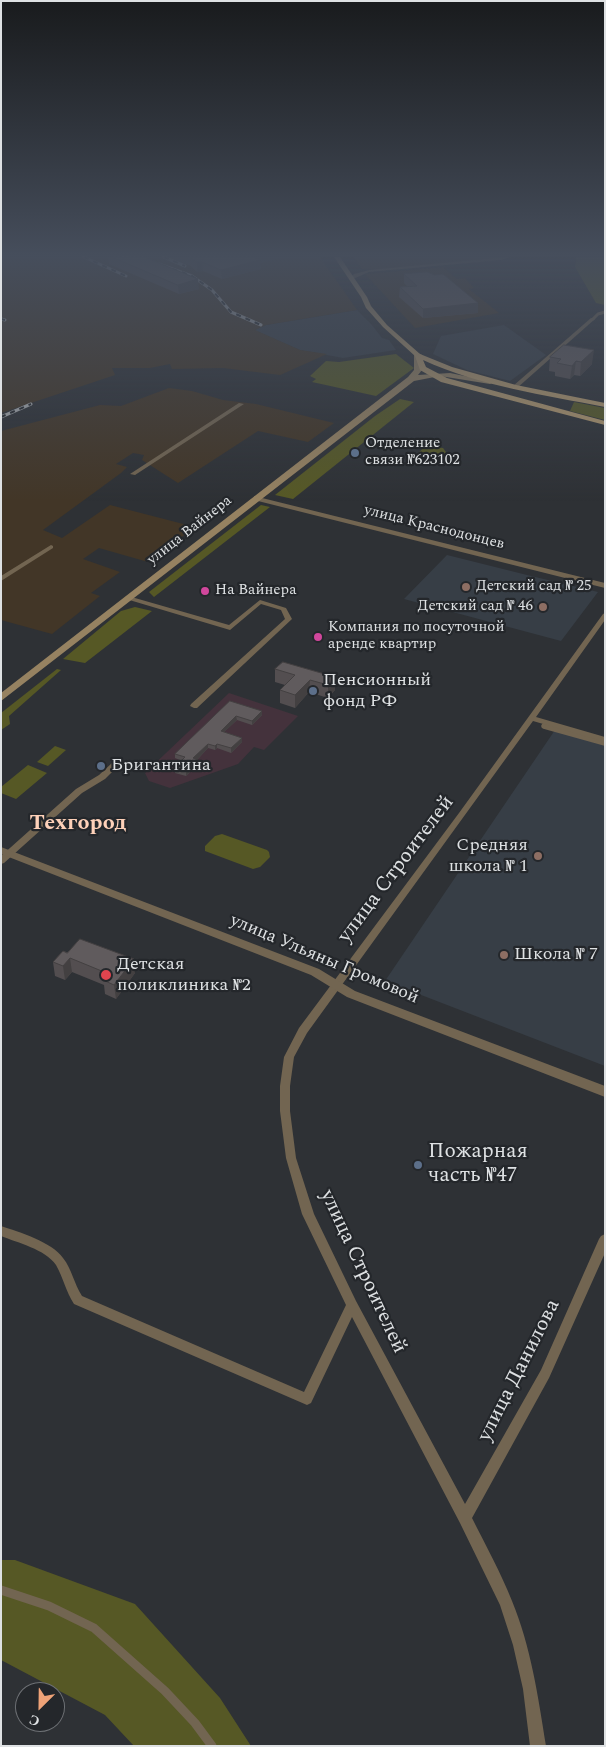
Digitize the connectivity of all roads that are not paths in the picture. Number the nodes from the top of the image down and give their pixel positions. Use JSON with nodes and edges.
{"nodes":[{"id":1,"x":399,"y":339,"type":"edge"},
{"id":2,"x":568,"y":339,"type":"edge"},
{"id":3,"x":418,"y":355,"type":"junction"},
{"id":4,"x":440,"y":366,"type":"junction"},
{"id":5,"x":429,"y":374,"type":"junction"},
{"id":6,"x":411,"y":379,"type":"junction"},
{"id":7,"x":444,"y":380,"type":"junction"},
{"id":8,"x":511,"y":386,"type":"junction"},
{"id":9,"x":400,"y":388,"type":"junction"},
{"id":10,"x":578,"y":399,"type":"junction"},
{"id":11,"x":241,"y":404,"type":"dead end"},
{"id":12,"x":605,"y":405,"type":"edge"},
{"id":13,"x":562,"y":412,"type":"junction"},
{"id":14,"x":605,"y":423,"type":"edge"},
{"id":15,"x":133,"y":474,"type":"dead end"},
{"id":16,"x":257,"y":498,"type":"junction"},
{"id":17,"x":51,"y":547,"type":"dead end"},
{"id":18,"x":1,"y":579,"type":"edge"},
{"id":19,"x":605,"y":586,"type":"edge"},
{"id":20,"x":128,"y":598,"type":"junction"},
{"id":21,"x":605,"y":616,"type":"edge"},
{"id":22,"x":1,"y":698,"type":"edge"},
{"id":23,"x":194,"y":706,"type":"dead end"},
{"id":24,"x":531,"y":718,"type":"junction"},
{"id":25,"x":544,"y":726,"type":"dead end"},
{"id":26,"x":605,"y":741,"type":"edge"},
{"id":27,"x":115,"y":765,"type":"dead end"},
{"id":28,"x":4,"y":855,"type":"edge"},
{"id":29,"x":337,"y":984,"type":"junction"},
{"id":30,"x":605,"y":1092,"type":"edge"},
{"id":31,"x":1,"y":1232,"type":"edge"},
{"id":32,"x":605,"y":1239,"type":"edge"},
{"id":33,"x":352,"y":1305,"type":"junction"},
{"id":34,"x":465,"y":1518,"type":"junction"},
{"id":35,"x":1,"y":1590,"type":"edge"},
{"id":36,"x":212,"y":1746,"type":"edge"},
{"id":37,"x":538,"y":1746,"type":"edge"}],
"edges":[{"from":1,"to":3,"type":"main road"},
{"from":2,"to":8,"type":"street"},
{"from":3,"to":4,"type":"main road"},
{"from":3,"to":5,"type":"main road"},
{"from":3,"to":6,"type":"main road"},
{"from":4,"to":5,"type":"main road","name":"улица Вайнера"},
{"from":4,"to":8,"type":"main road"},
{"from":5,"to":6,"type":"main road","name":"улица Вайнера"},
{"from":5,"to":7,"type":"main road"},
{"from":5,"to":8,"type":"main road"},
{"from":5,"to":9,"type":"main road","name":"улица Вайнера"},
{"from":6,"to":9,"type":"main road","name":"улица Вайнера"},
{"from":7,"to":9,"type":"main road"},
{"from":7,"to":13,"type":"main road"},
{"from":8,"to":10,"type":"main road"},
{"from":9,"to":16,"type":"main road","name":"улица Вайнера"},
{"from":10,"to":12,"type":"main road"},
{"from":10,"to":13,"type":"main road"},
{"from":11,"to":15,"type":"street"},
{"from":13,"to":14,"type":"main road"},
{"from":16,"to":19,"type":"street","name":"улица Краснодонцев"},
{"from":16,"to":20,"type":"main road","name":"улица Вайнера"},
{"from":17,"to":18,"type":"street"},
{"from":20,"to":22,"type":"main road","name":"улица Вайнера"},
{"from":20,"to":23,"type":"street"},
{"from":21,"to":24,"type":"street","name":"улица Строителей"},
{"from":24,"to":26,"type":"street"},
{"from":24,"to":29,"type":"street","name":"улица Строителей"},
{"from":25,"to":26,"type":"street"},
{"from":27,"to":28,"type":"street"},
{"from":28,"to":29,"type":"street","name":"улица Ульяны Громовой"},
{"from":29,"to":30,"type":"street","name":"улица Ульяны Громовой"},
{"from":29,"to":33,"type":"street","name":"улица Строителей"},
{"from":31,"to":33,"type":"street"},
{"from":32,"to":34,"type":"street","name":"улица Данилова"},
{"from":33,"to":34,"type":"street","name":"улица Строителей"},
{"from":34,"to":37,"type":"street","name":"улица Строителей"},
{"from":35,"to":36,"type":"street"}]}
